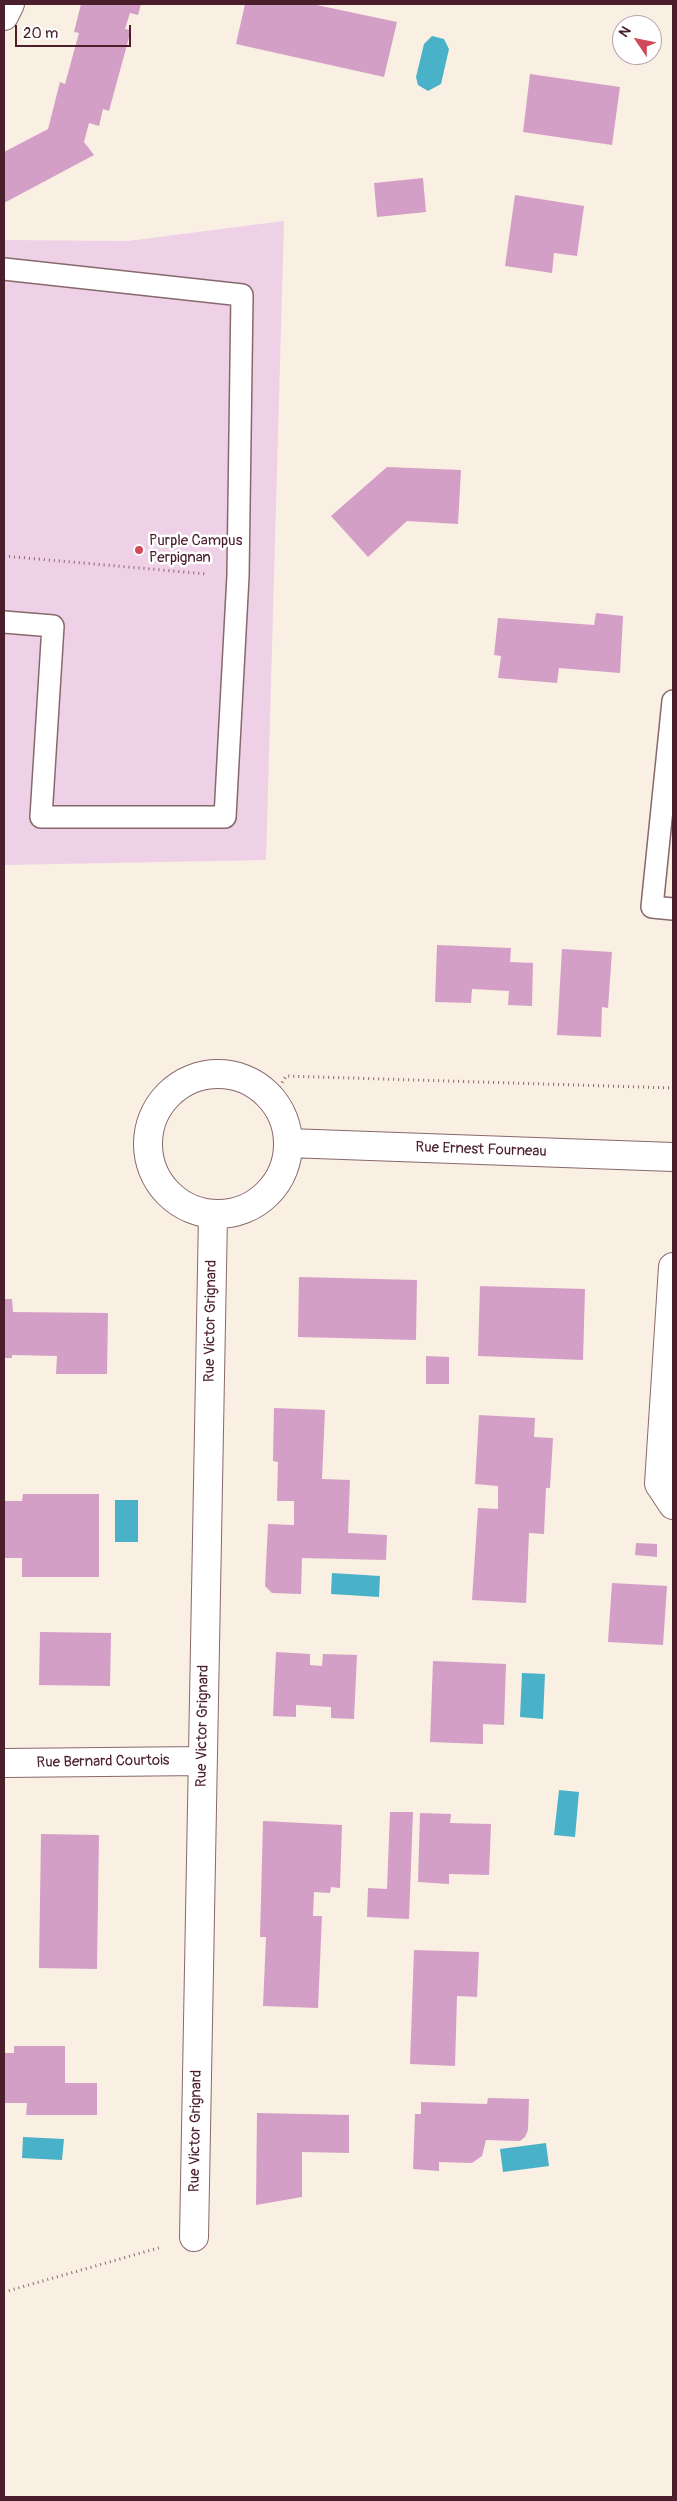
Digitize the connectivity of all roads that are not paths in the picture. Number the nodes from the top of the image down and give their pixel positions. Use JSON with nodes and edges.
{"nodes":[{"id":1,"x":10,"y":4,"type":"edge"},
{"id":2,"x":4,"y":16,"type":"edge"},
{"id":3,"x":4,"y":269,"type":"edge"},
{"id":4,"x":4,"y":622,"type":"edge"},
{"id":5,"x":673,"y":701,"type":"edge"},
{"id":6,"x":673,"y":909,"type":"edge"},
{"id":7,"x":288,"y":1142,"type":"junction"},
{"id":8,"x":673,"y":1157,"type":"edge"},
{"id":9,"x":214,"y":1215,"type":"junction"},
{"id":10,"x":673,"y":1267,"type":"edge"},
{"id":11,"x":673,"y":1505,"type":"edge"},
{"id":12,"x":202,"y":1761,"type":"junction"},
{"id":13,"x":4,"y":1763,"type":"edge"},
{"id":14,"x":194,"y":2237,"type":"road end"}],
"edges":[{"from":1,"to":2,"type":"street"},
{"from":3,"to":4,"type":"lane"},
{"from":5,"to":6,"type":"lane"},
{"from":7,"to":8,"type":"street","name":"Rue Ernest Fourneau"},
{"from":7,"to":9,"type":"street"},
{"from":7,"to":9,"type":"street"},
{"from":9,"to":12,"type":"street","name":"Rue Victor Grignard"},
{"from":10,"to":11,"type":"street"},
{"from":12,"to":13,"type":"street","name":"Rue Bernard Courtois"},
{"from":12,"to":14,"type":"street","name":"Rue Victor Grignard"}]}
